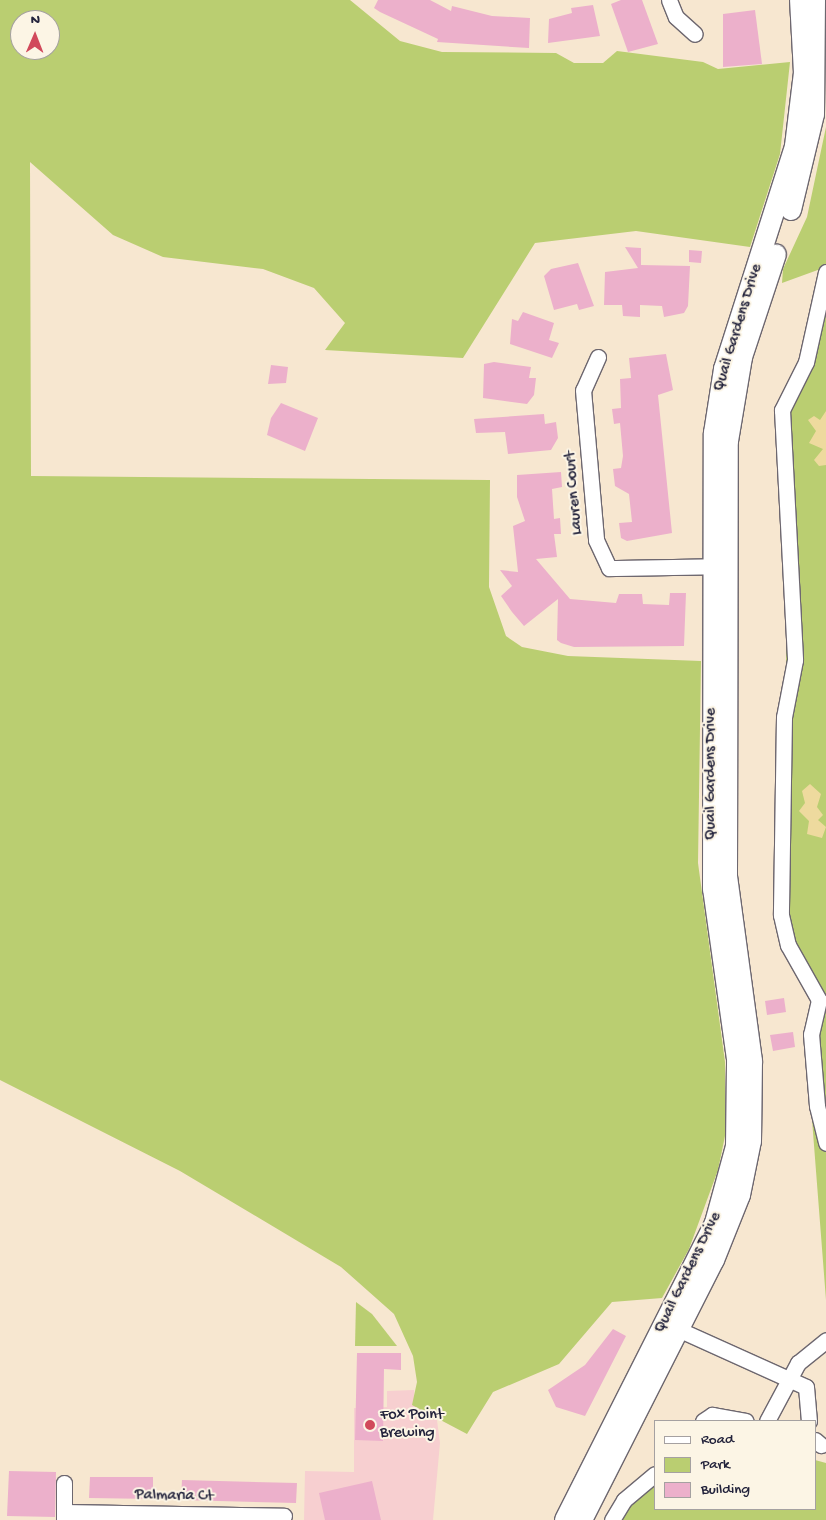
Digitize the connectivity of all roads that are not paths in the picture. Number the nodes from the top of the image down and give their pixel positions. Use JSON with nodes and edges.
{"nodes":[{"id":1,"x":669,"y":0,"type":"edge"},
{"id":2,"x":800,"y":0,"type":"edge"},
{"id":3,"x":815,"y":0,"type":"edge"},
{"id":4,"x":695,"y":34,"type":"dead end"},
{"id":5,"x":826,"y":272,"type":"edge"},
{"id":6,"x":598,"y":357,"type":"dead end"},
{"id":7,"x":720,"y":566,"type":"junction"},
{"id":8,"x":826,"y":1143,"type":"edge"},
{"id":9,"x":672,"y":1327,"type":"junction"},
{"id":10,"x":826,"y":1340,"type":"edge"},
{"id":11,"x":788,"y":1382,"type":"junction"},
{"id":12,"x":704,"y":1420,"type":"edge"},
{"id":13,"x":740,"y":1420,"type":"edge"},
{"id":14,"x":768,"y":1420,"type":"edge"},
{"id":15,"x":809,"y":1420,"type":"edge"},
{"id":16,"x":654,"y":1475,"type":"edge"},
{"id":17,"x":64,"y":1483,"type":"dead end"},
{"id":18,"x":64,"y":1516,"type":"edge"},
{"id":19,"x":284,"y":1516,"type":"dead end"},
{"id":20,"x":124,"y":1517,"type":"edge"},
{"id":21,"x":244,"y":1518,"type":"edge"},
{"id":22,"x":565,"y":1520,"type":"edge"},
{"id":23,"x":582,"y":1520,"type":"edge"},
{"id":24,"x":612,"y":1520,"type":"edge"}],
"edges":[{"from":1,"to":4,"type":"street"},
{"from":2,"to":7,"type":"main road","name":"Quail Gardens Drive"},
{"from":3,"to":7,"type":"main road","name":"Quail Gardens Drive"},
{"from":5,"to":8,"type":"street"},
{"from":6,"to":7,"type":"street","name":"Lauren Court"},
{"from":7,"to":9,"type":"main road","name":"Quail Gardens Drive"},
{"from":9,"to":11,"type":"street"},
{"from":9,"to":22,"type":"main road","name":"Quail Gardens Drive"},
{"from":9,"to":23,"type":"main road","name":"Quail Gardens Drive"},
{"from":10,"to":11,"type":"street"},
{"from":11,"to":14,"type":"street"},
{"from":11,"to":15,"type":"street"},
{"from":12,"to":13,"type":"street"},
{"from":16,"to":24,"type":"street"},
{"from":17,"to":18,"type":"street"},
{"from":18,"to":20,"type":"street","name":"Palmaria Ct"},
{"from":19,"to":21,"type":"street","name":"Palmaria Ct"},
{"from":20,"to":21,"type":"street","name":"Palmaria Ct"}]}
